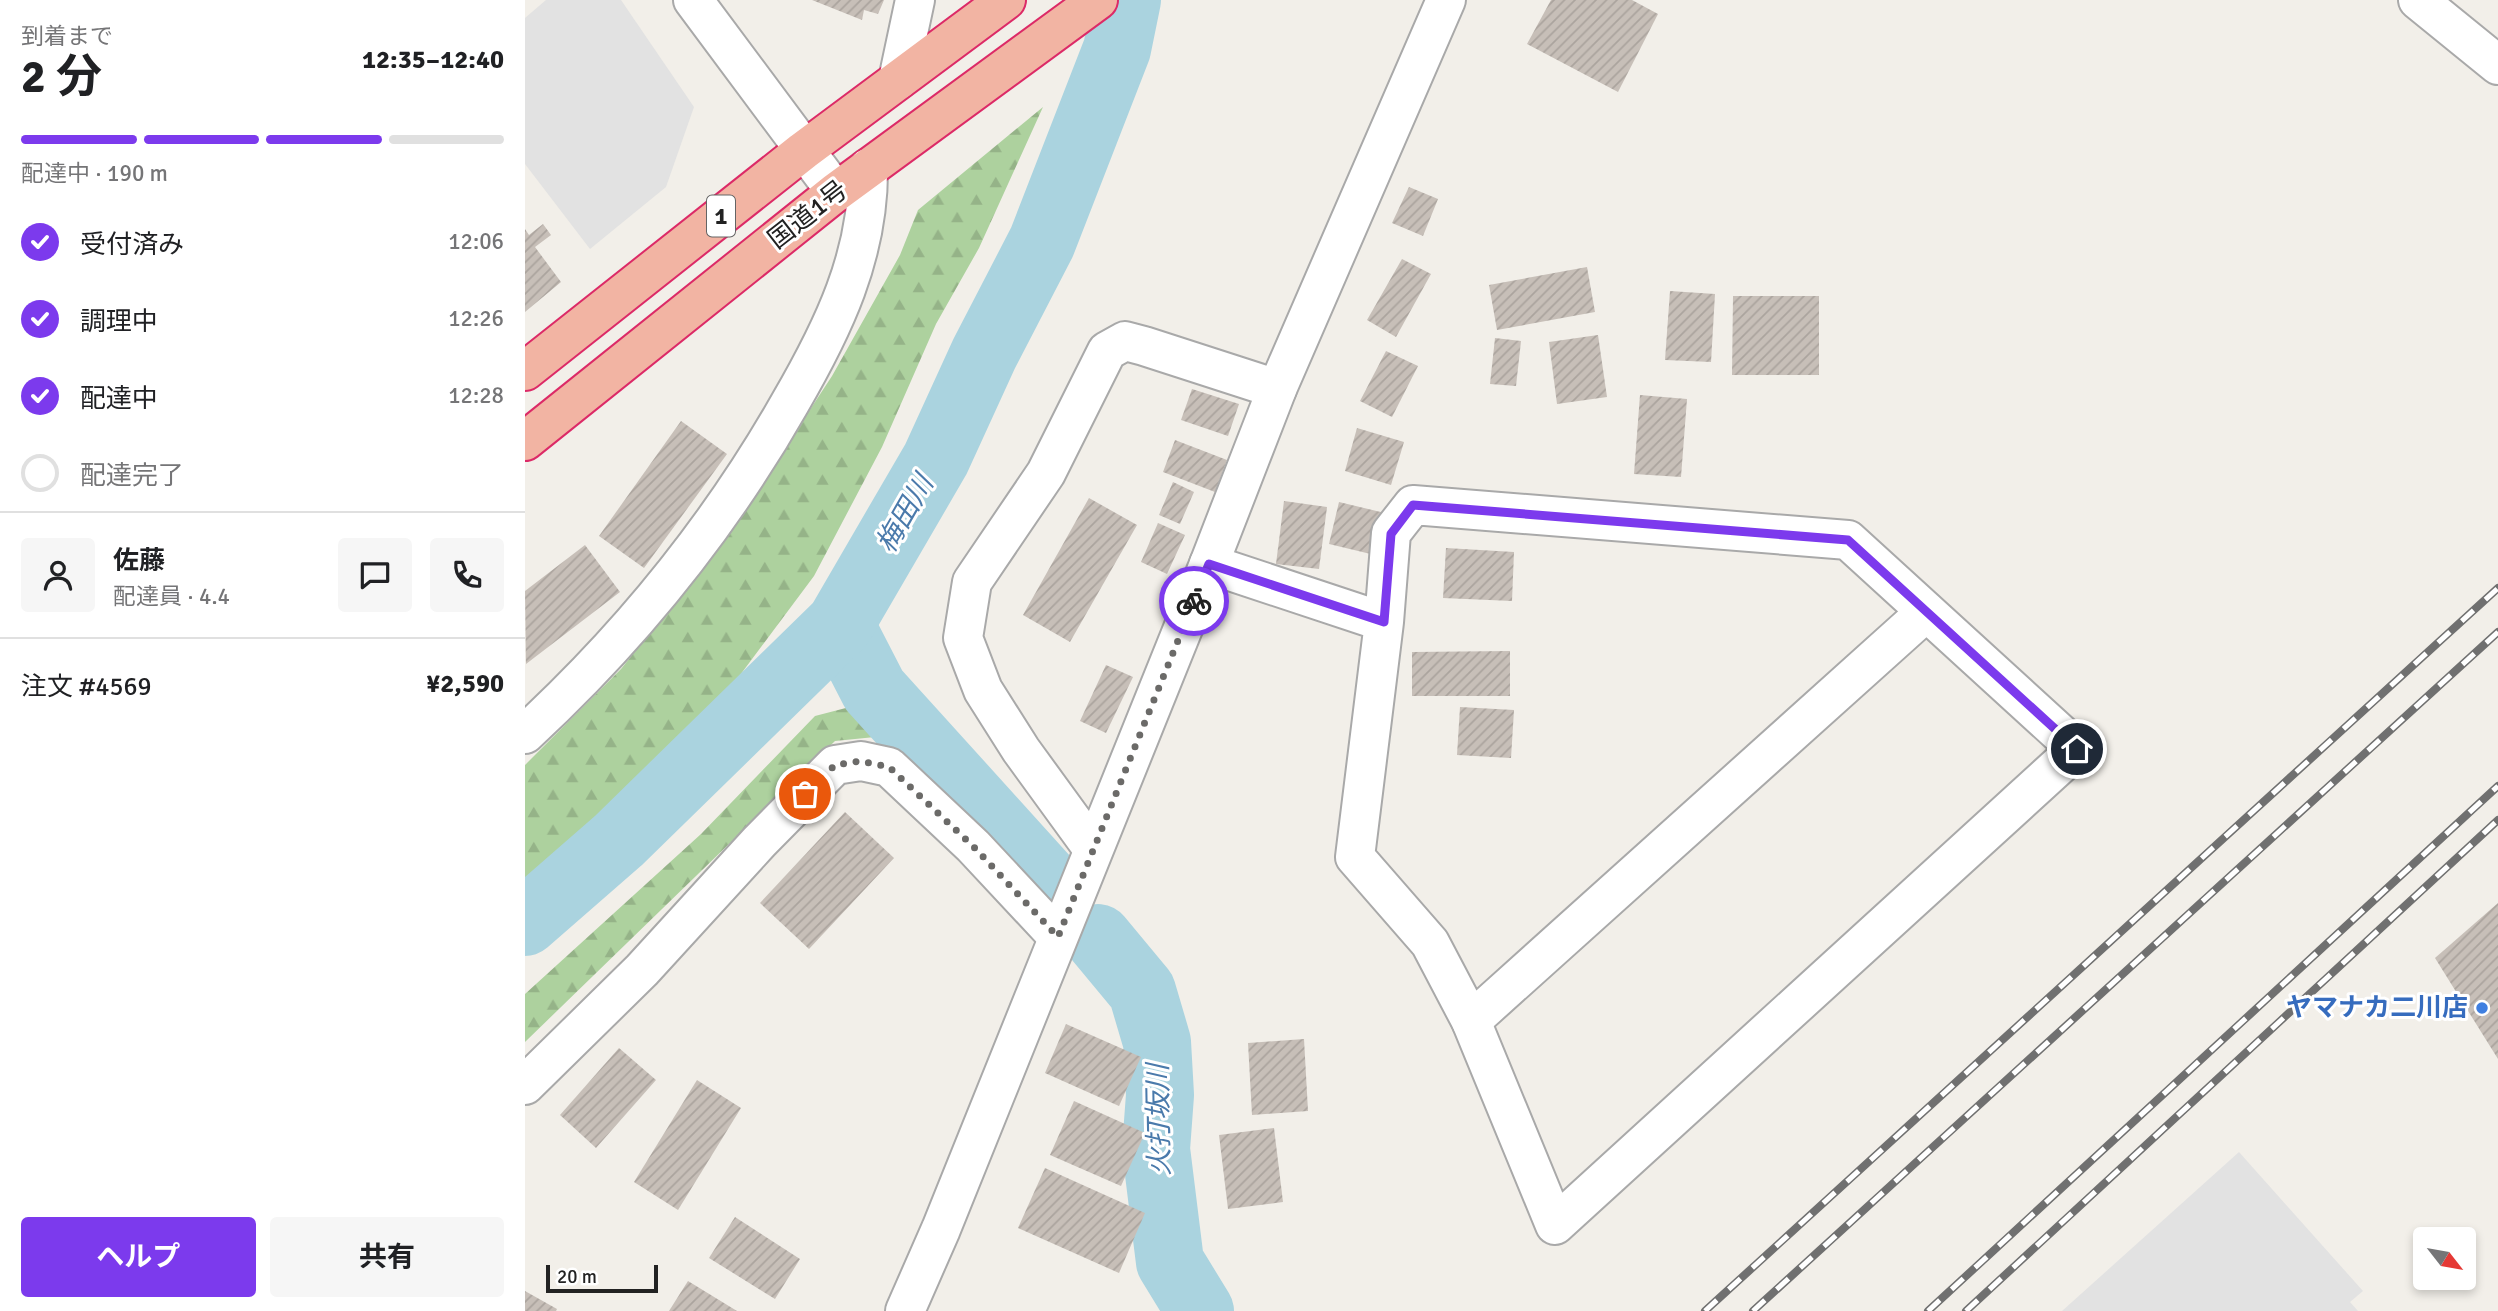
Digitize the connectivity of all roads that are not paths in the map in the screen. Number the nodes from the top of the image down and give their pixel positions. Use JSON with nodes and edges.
{"nodes":[{"id":1,"x":693,"y":0,"type":"edge"},
{"id":2,"x":915,"y":0,"type":"edge"},
{"id":3,"x":1006,"y":0,"type":"edge"},
{"id":4,"x":1098,"y":0,"type":"edge"},
{"id":5,"x":1446,"y":0,"type":"edge"},
{"id":6,"x":2429,"y":3,"type":"edge"},
{"id":7,"x":2498,"y":65,"type":"edge"},
{"id":8,"x":909,"y":73,"type":"junction"},
{"id":9,"x":803,"y":150,"type":"junction"},
{"id":10,"x":868,"y":169,"type":"junction"},
{"id":11,"x":836,"y":192,"type":"junction"},
{"id":12,"x":525,"y":371,"type":"edge"},
{"id":13,"x":1277,"y":389,"type":"junction"},
{"id":14,"x":525,"y":441,"type":"edge"},
{"id":15,"x":1209,"y":564,"type":"junction"},
{"id":16,"x":1926,"y":612,"type":"junction"},
{"id":17,"x":1384,"y":622,"type":"junction"},
{"id":18,"x":525,"y":734,"type":"edge"},
{"id":19,"x":1093,"y":849,"type":"junction"},
{"id":20,"x":1058,"y":937,"type":"junction"},
{"id":21,"x":1471,"y":1021,"type":"junction"},
{"id":22,"x":525,"y":1085,"type":"edge"},
{"id":23,"x":905,"y":1311,"type":"edge"}],
"edges":[{"from":1,"to":9,"type":"street"},
{"from":2,"to":8,"type":"street"},
{"from":3,"to":8,"type":"highway","name":"国道1号","number":"1"},
{"from":4,"to":10,"type":"highway","name":"国道1号","number":"1"},
{"from":5,"to":13,"type":"street"},
{"from":6,"to":7,"type":"street"},
{"from":8,"to":9,"type":"highway","name":"国道1号","number":"1"},
{"from":9,"to":11,"type":"street"},
{"from":9,"to":12,"type":"highway","name":"国道1号","number":"1"},
{"from":10,"to":11,"type":"highway","name":"国道1号","number":"1"},
{"from":10,"to":18,"type":"street"},
{"from":11,"to":14,"type":"highway","name":"国道1号","number":"1"},
{"from":13,"to":15,"type":"street"},
{"from":13,"to":19,"type":"street"},
{"from":15,"to":17,"type":"street"},
{"from":15,"to":19,"type":"street"},
{"from":16,"to":17,"type":"street"},
{"from":16,"to":21,"type":"street"},
{"from":16,"to":21,"type":"street"},
{"from":17,"to":21,"type":"street"},
{"from":19,"to":20,"type":"street"},
{"from":20,"to":22,"type":"street"},
{"from":20,"to":23,"type":"street"}]}
